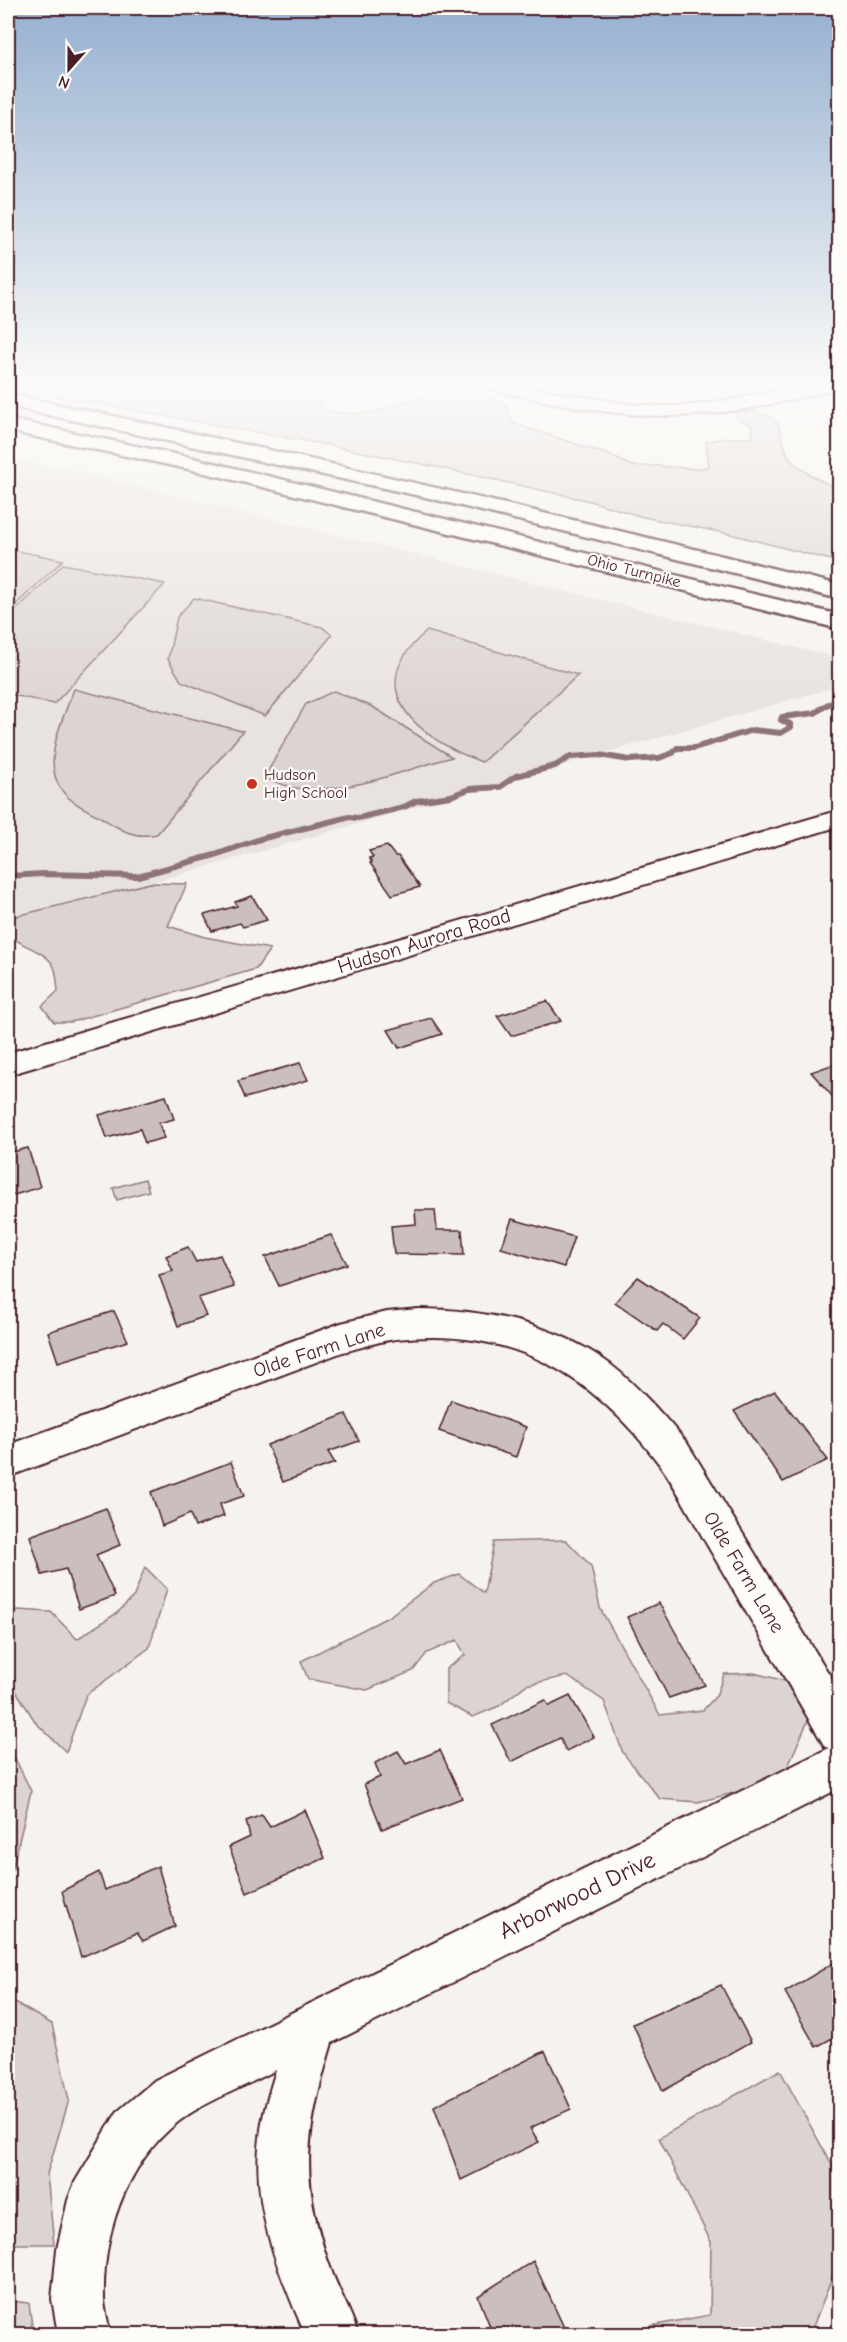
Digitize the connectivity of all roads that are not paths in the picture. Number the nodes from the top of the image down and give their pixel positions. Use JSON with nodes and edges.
{"nodes":[{"id":1,"x":313,"y":493,"type":"edge"},
{"id":2,"x":430,"y":493,"type":"edge"},
{"id":3,"x":840,"y":592,"type":"edge"},
{"id":4,"x":840,"y":622,"type":"edge"},
{"id":5,"x":840,"y":818,"type":"edge"},
{"id":6,"x":8,"y":1064,"type":"edge"},
{"id":7,"x":8,"y":1461,"type":"edge"},
{"id":8,"x":840,"y":1732,"type":"edge"},
{"id":9,"x":840,"y":1765,"type":"edge"},
{"id":10,"x":314,"y":2025,"type":"junction"},
{"id":11,"x":84,"y":2334,"type":"edge"},
{"id":12,"x":332,"y":2334,"type":"edge"}],
"edges":[{"from":1,"to":4,"type":"highway","name":"Ohio Turnpike"},
{"from":2,"to":3,"type":"highway","name":"Ohio Turnpike"},
{"from":5,"to":6,"type":"street","name":"Hudson Aurora Road"},
{"from":7,"to":8,"type":"street","name":"Olde Farm Lane"},
{"from":9,"to":10,"type":"street","name":"Arborwood Drive"},
{"from":10,"to":11,"type":"street","name":"Arborwood Drive"},
{"from":10,"to":12,"type":"street"}]}
